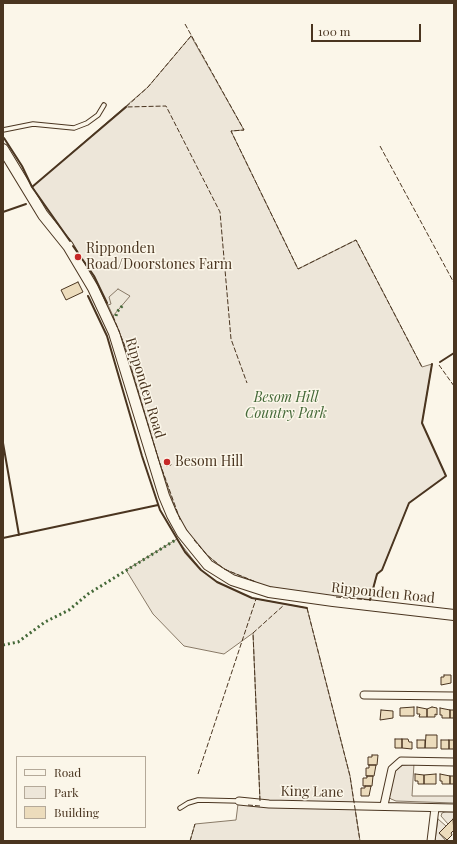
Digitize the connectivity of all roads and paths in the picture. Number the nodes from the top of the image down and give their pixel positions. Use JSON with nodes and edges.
{"nodes":[{"id":1,"x":104,"y":105,"type":"dead end"},
{"id":2,"x":3,"y":130,"type":"edge"},
{"id":3,"x":3,"y":149,"type":"edge"},
{"id":4,"x":454,"y":615,"type":"edge"},
{"id":5,"x":364,"y":695,"type":"dead end"},
{"id":6,"x":454,"y":696,"type":"edge"},
{"id":7,"x":454,"y":762,"type":"edge"},
{"id":8,"x":239,"y":801,"type":"joint"},
{"id":9,"x":384,"y":805,"type":"junction"},
{"id":10,"x":180,"y":808,"type":"dead end"},
{"id":11,"x":435,"y":808,"type":"junction"},
{"id":12,"x":454,"y":808,"type":"edge"},
{"id":13,"x":431,"y":841,"type":"edge"}],
"edges":[{"from":1,"to":2,"type":"lane"},
{"from":3,"to":4,"type":"main road","name":"Ripponden Road"},
{"from":5,"to":6,"type":"street"},
{"from":7,"to":9,"type":"street"},
{"from":8,"to":9,"type":"street","name":"King Lane"},
{"from":8,"to":10,"type":"lane"},
{"from":9,"to":11,"type":"street","name":"King Lane"},
{"from":11,"to":12,"type":"street","name":"King Lane"},
{"from":11,"to":13,"type":"street"}]}
